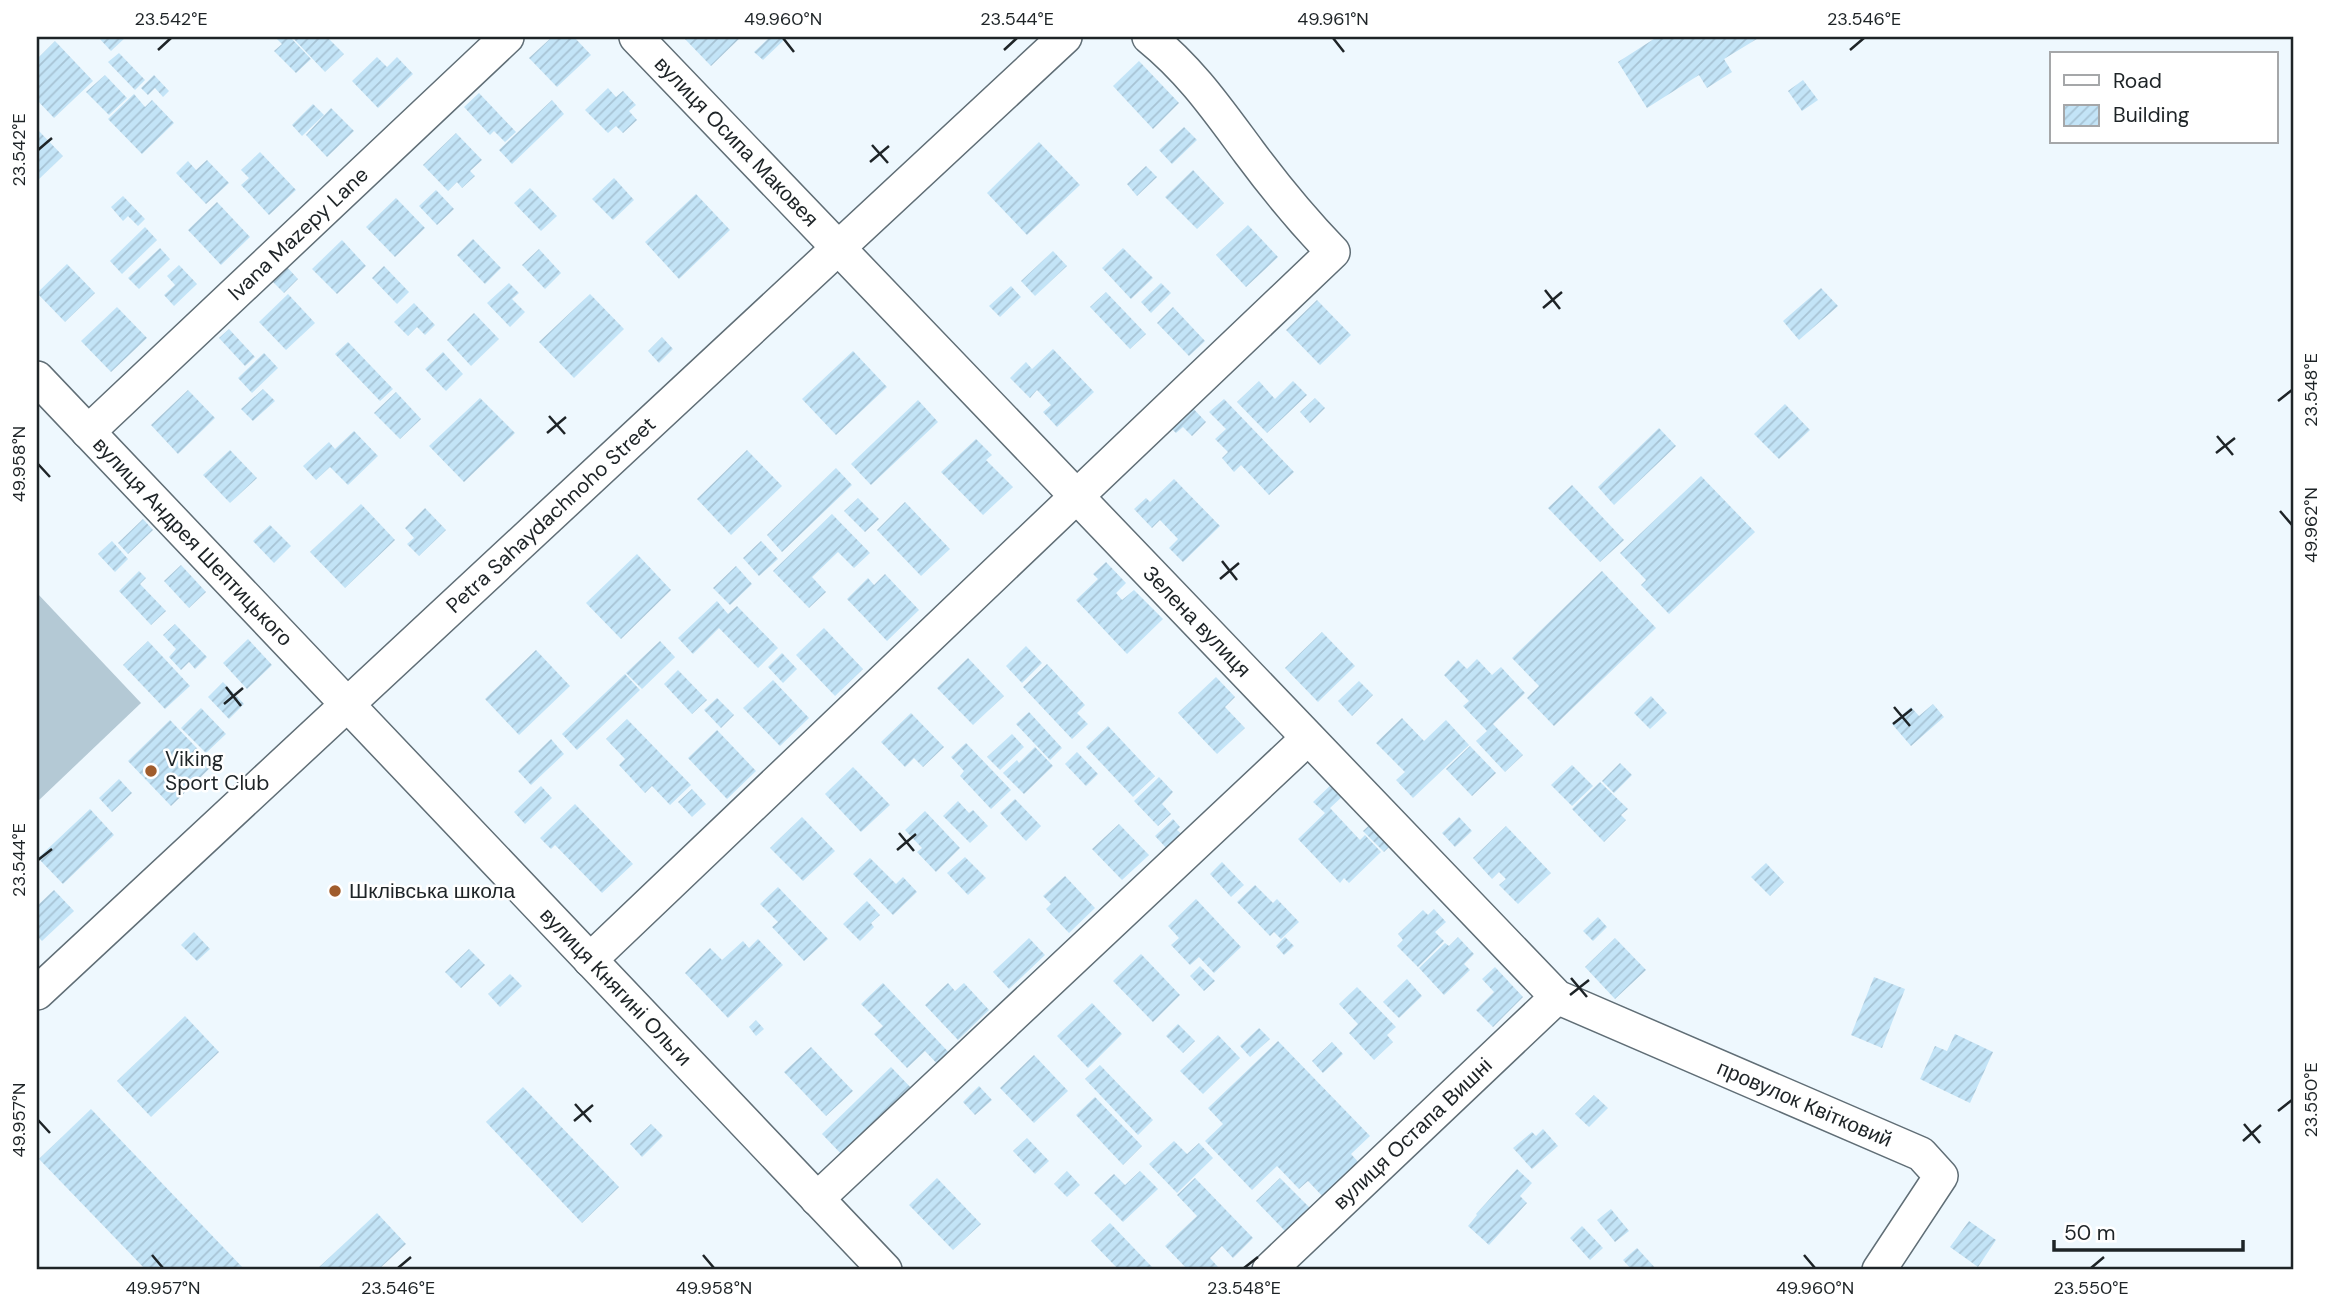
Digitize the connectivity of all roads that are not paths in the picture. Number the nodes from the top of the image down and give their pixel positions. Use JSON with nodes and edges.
{"nodes":[{"id":1,"x":507,"y":37,"type":"edge"},
{"id":2,"x":636,"y":37,"type":"edge"},
{"id":3,"x":1065,"y":37,"type":"edge"},
{"id":4,"x":1149,"y":37,"type":"edge"},
{"id":5,"x":838,"y":247,"type":"junction"},
{"id":6,"x":37,"y":378,"type":"edge"},
{"id":7,"x":88,"y":432,"type":"junction"},
{"id":8,"x":1076,"y":496,"type":"junction"},
{"id":9,"x":347,"y":704,"type":"junction"},
{"id":10,"x":1308,"y":738,"type":"junction"},
{"id":11,"x":590,"y":960,"type":"junction"},
{"id":12,"x":37,"y":993,"type":"edge"},
{"id":13,"x":1557,"y":997,"type":"junction"},
{"id":14,"x":817,"y":1199,"type":"junction"},
{"id":15,"x":1284,"y":1266,"type":"edge"},
{"id":16,"x":885,"y":1270,"type":"edge"},
{"id":17,"x":1879,"y":1270,"type":"edge"}],
"edges":[{"from":1,"to":7,"type":"street","name":"Ivana Mazepy Lane"},
{"from":2,"to":5,"type":"street","name":"вулиця Осипа Маковея"},
{"from":3,"to":5,"type":"street","name":"Petra Sahaydachnoho Street"},
{"from":4,"to":8,"type":"street"},
{"from":5,"to":8,"type":"street","name":"Зелена вулиця"},
{"from":5,"to":9,"type":"street","name":"Petra Sahaydachnoho Street"},
{"from":6,"to":7,"type":"street","name":"вулиця Андрея Шептицького"},
{"from":7,"to":9,"type":"street","name":"вулиця Андрея Шептицького"},
{"from":8,"to":10,"type":"street","name":"Зелена вулиця"},
{"from":8,"to":11,"type":"street"},
{"from":9,"to":11,"type":"street","name":"вулиця Княгині Ольги"},
{"from":9,"to":12,"type":"street","name":"Petra Sahaydachnoho Street"},
{"from":10,"to":13,"type":"street","name":"Зелена вулиця"},
{"from":10,"to":14,"type":"street"},
{"from":11,"to":14,"type":"street","name":"вулиця Княгині Ольги"},
{"from":13,"to":15,"type":"street","name":"вулиця Остапа Вишні"},
{"from":13,"to":17,"type":"street","name":"провулок Квітковий"},
{"from":14,"to":16,"type":"street","name":"вулиця Княгині Ольги"}]}
